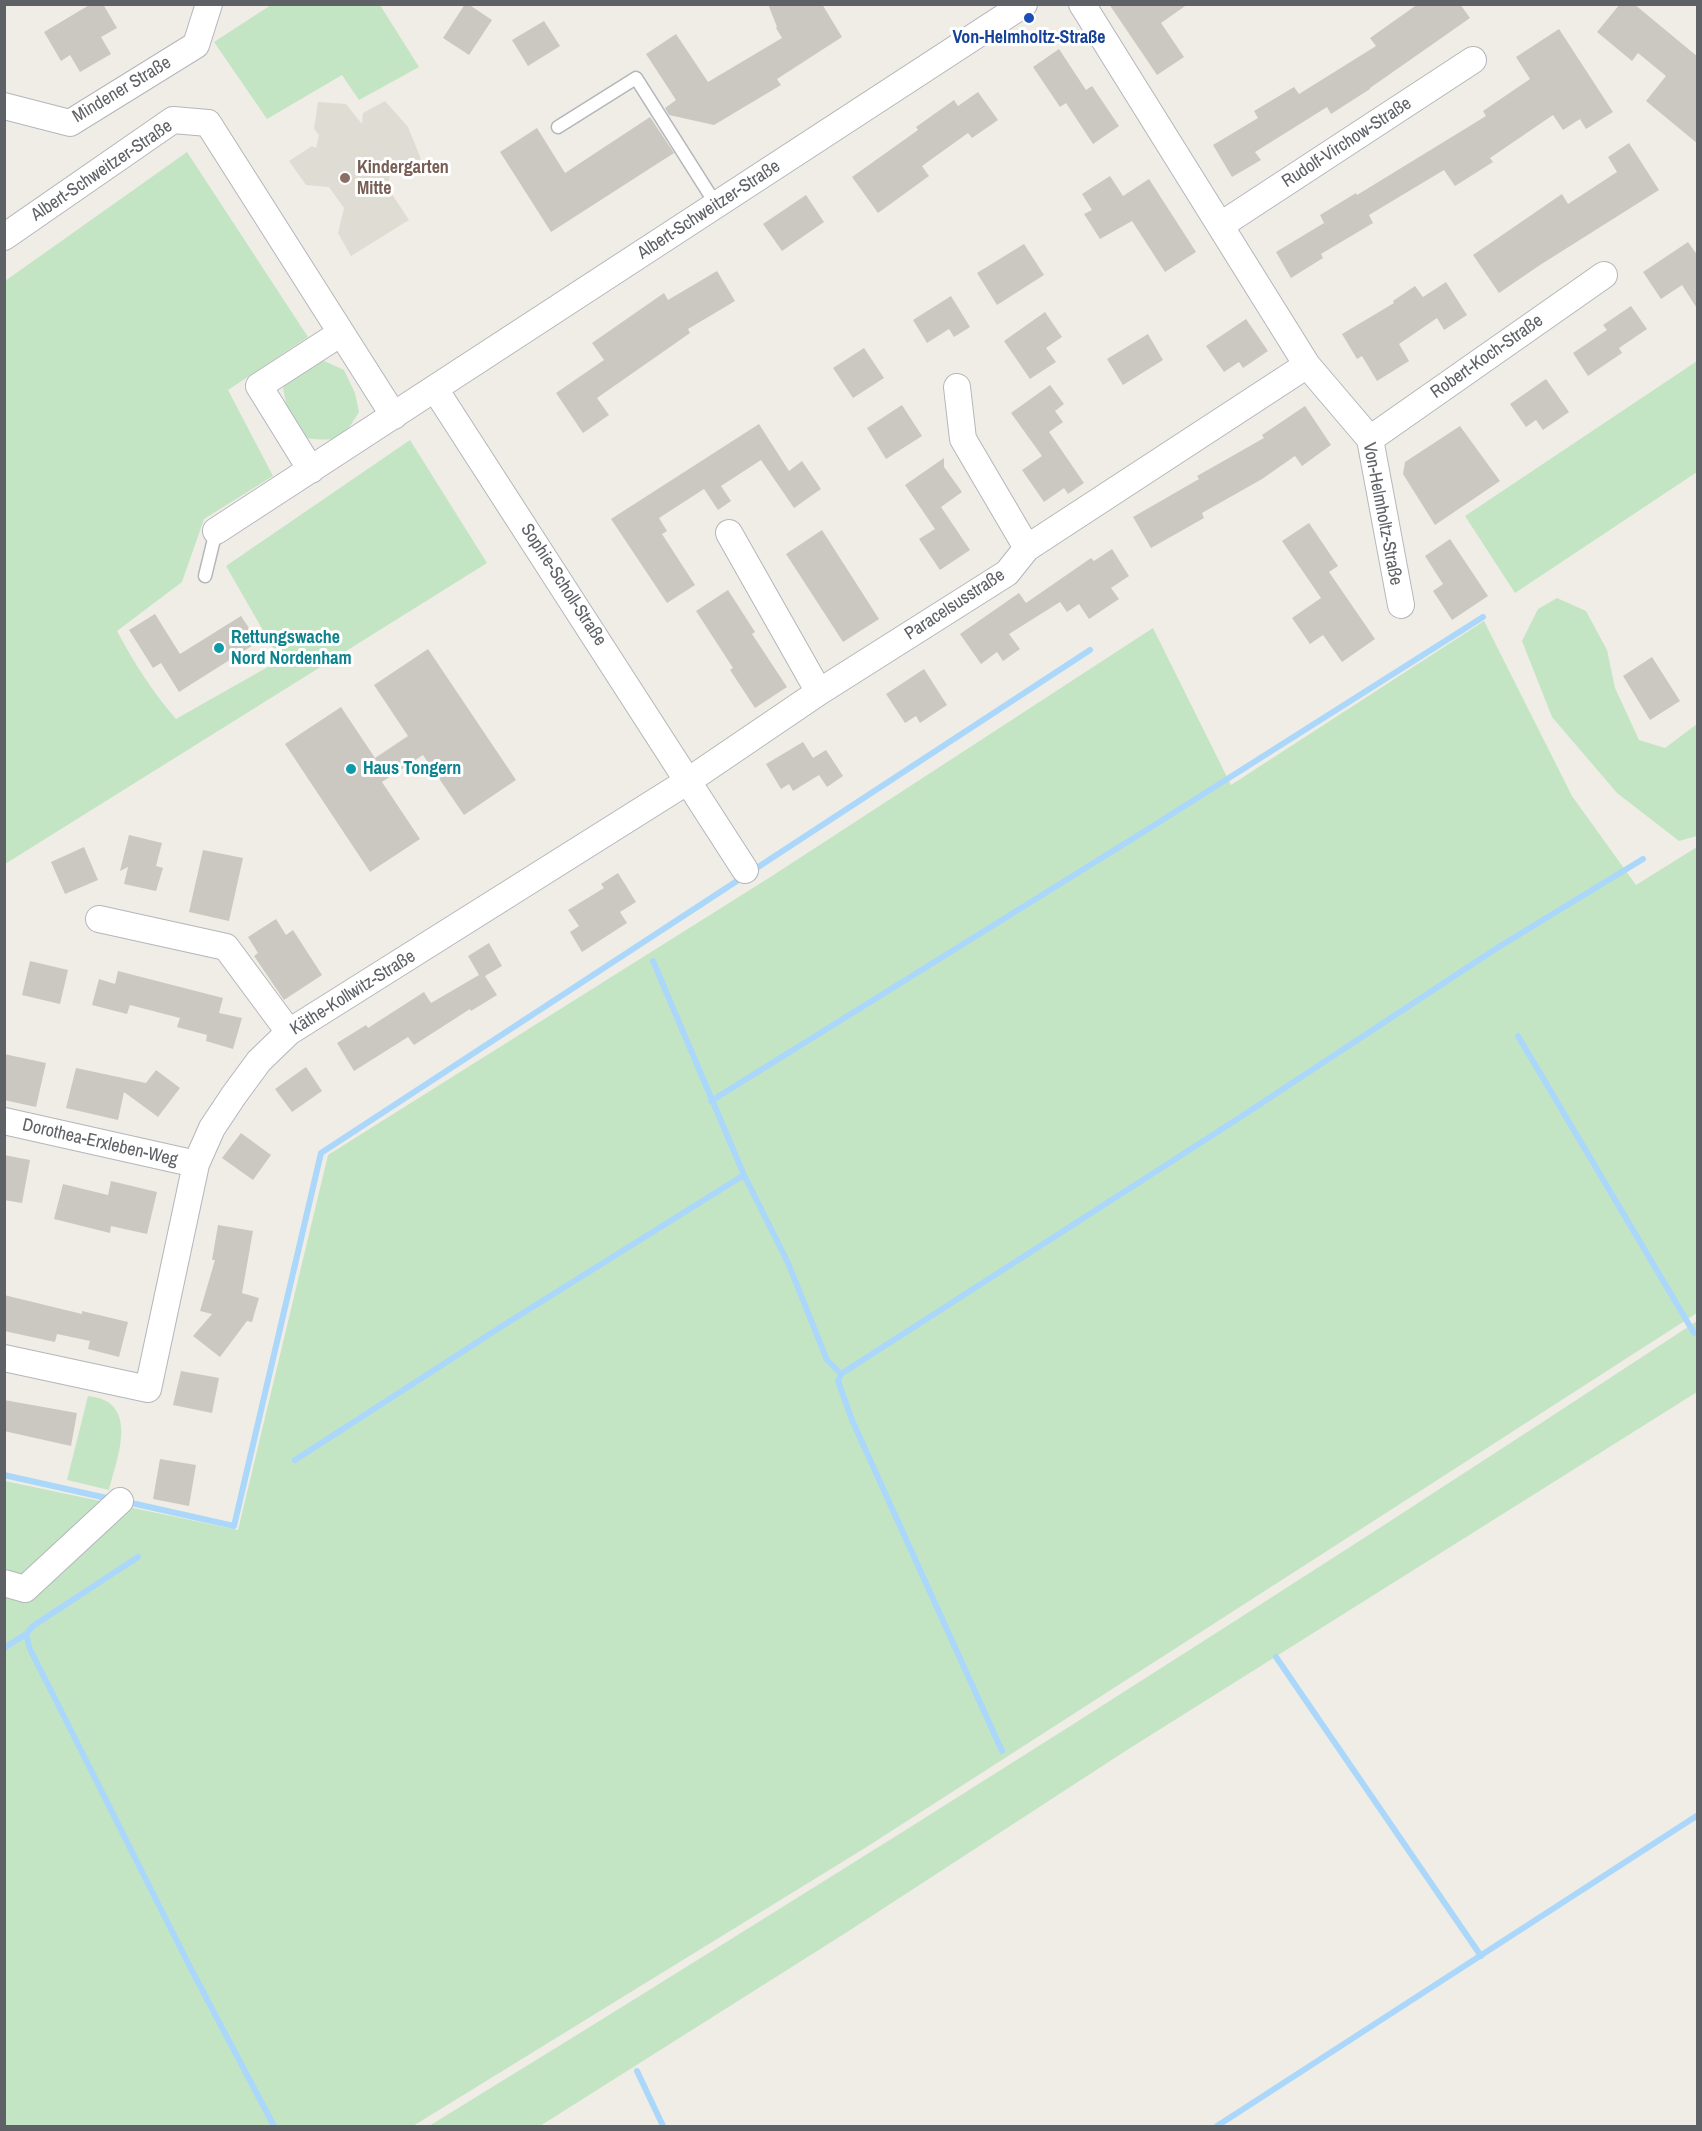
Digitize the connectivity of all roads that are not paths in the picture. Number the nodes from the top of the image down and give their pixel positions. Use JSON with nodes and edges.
{"nodes":[{"id":1,"x":209,"y":4,"type":"edge"},
{"id":2,"x":1024,"y":4,"type":"edge"},
{"id":3,"x":1082,"y":4,"type":"edge"},
{"id":4,"x":1473,"y":60,"type":"dead end"},
{"id":5,"x":4,"y":106,"type":"edge"},
{"id":6,"x":558,"y":127,"type":"dead end"},
{"id":7,"x":717,"y":206,"type":"junction"},
{"id":8,"x":1221,"y":225,"type":"junction"},
{"id":9,"x":4,"y":237,"type":"edge"},
{"id":10,"x":1604,"y":275,"type":"dead end"},
{"id":11,"x":341,"y":333,"type":"junction"},
{"id":12,"x":1307,"y":365,"type":"junction"},
{"id":13,"x":957,"y":387,"type":"dead end"},
{"id":14,"x":435,"y":389,"type":"junction"},
{"id":15,"x":394,"y":416,"type":"junction"},
{"id":16,"x":1370,"y":439,"type":"junction"},
{"id":17,"x":311,"y":470,"type":"junction"},
{"id":18,"x":216,"y":531,"type":"joint"},
{"id":19,"x":729,"y":533,"type":"dead end"},
{"id":20,"x":1027,"y":548,"type":"junction"},
{"id":21,"x":205,"y":576,"type":"dead end"},
{"id":22,"x":1401,"y":605,"type":"dead end"},
{"id":23,"x":819,"y":692,"type":"junction"},
{"id":24,"x":688,"y":782,"type":"junction"},
{"id":25,"x":745,"y":870,"type":"dead end"},
{"id":26,"x":99,"y":919,"type":"dead end"},
{"id":27,"x":289,"y":1032,"type":"junction"},
{"id":28,"x":4,"y":1121,"type":"edge"},
{"id":29,"x":196,"y":1164,"type":"junction"},
{"id":30,"x":4,"y":1358,"type":"edge"},
{"id":31,"x":120,"y":1501,"type":"dead end"},
{"id":32,"x":4,"y":1583,"type":"edge"}],
"edges":[{"from":1,"to":5,"type":"street","name":"Mindener Straße"},
{"from":2,"to":7,"type":"street","name":"Albert-Schweitzer-Straße"},
{"from":3,"to":8,"type":"street","name":"Von-Helmholtz-Straße"},
{"from":4,"to":8,"type":"street","name":"Rudolf-Virchow-Straße"},
{"from":6,"to":7,"type":"lane"},
{"from":7,"to":14,"type":"street","name":"Albert-Schweitzer-Straße"},
{"from":8,"to":12,"type":"street","name":"Von-Helmholtz-Straße"},
{"from":9,"to":11,"type":"street","name":"Albert-Schweitzer-Straße"},
{"from":10,"to":16,"type":"street","name":"Robert-Koch-Straße"},
{"from":11,"to":15,"type":"street","name":"Albert-Schweitzer-Straße"},
{"from":11,"to":17,"type":"street"},
{"from":12,"to":16,"type":"street","name":"Von-Helmholtz-Straße"},
{"from":12,"to":20,"type":"street","name":"Paracelsusstraße"},
{"from":13,"to":20,"type":"street"},
{"from":14,"to":15,"type":"street","name":"Albert-Schweitzer-Straße"},
{"from":14,"to":24,"type":"street","name":"Sophie-Scholl-Straße"},
{"from":15,"to":17,"type":"street","name":"Albert-Schweitzer-Straße"},
{"from":16,"to":22,"type":"street","name":"Von-Helmholtz-Straße"},
{"from":17,"to":18,"type":"street","name":"Albert-Schweitzer-Straße"},
{"from":18,"to":21,"type":"lane"},
{"from":19,"to":23,"type":"street"},
{"from":20,"to":23,"type":"street","name":"Paracelsusstraße"},
{"from":23,"to":24,"type":"street","name":"Paracelsusstraße"},
{"from":24,"to":25,"type":"street","name":"Sophie-Scholl-Straße"},
{"from":24,"to":27,"type":"street","name":"Käthe-Kollwitz-Straße"},
{"from":26,"to":27,"type":"street"},
{"from":27,"to":29,"type":"street","name":"Käthe-Kollwitz-Straße"},
{"from":28,"to":29,"type":"street","name":"Dorothea-Erxleben-Weg"},
{"from":29,"to":30,"type":"street","name":"Käthe-Kollwitz-Straße"},
{"from":31,"to":32,"type":"street"}]}
